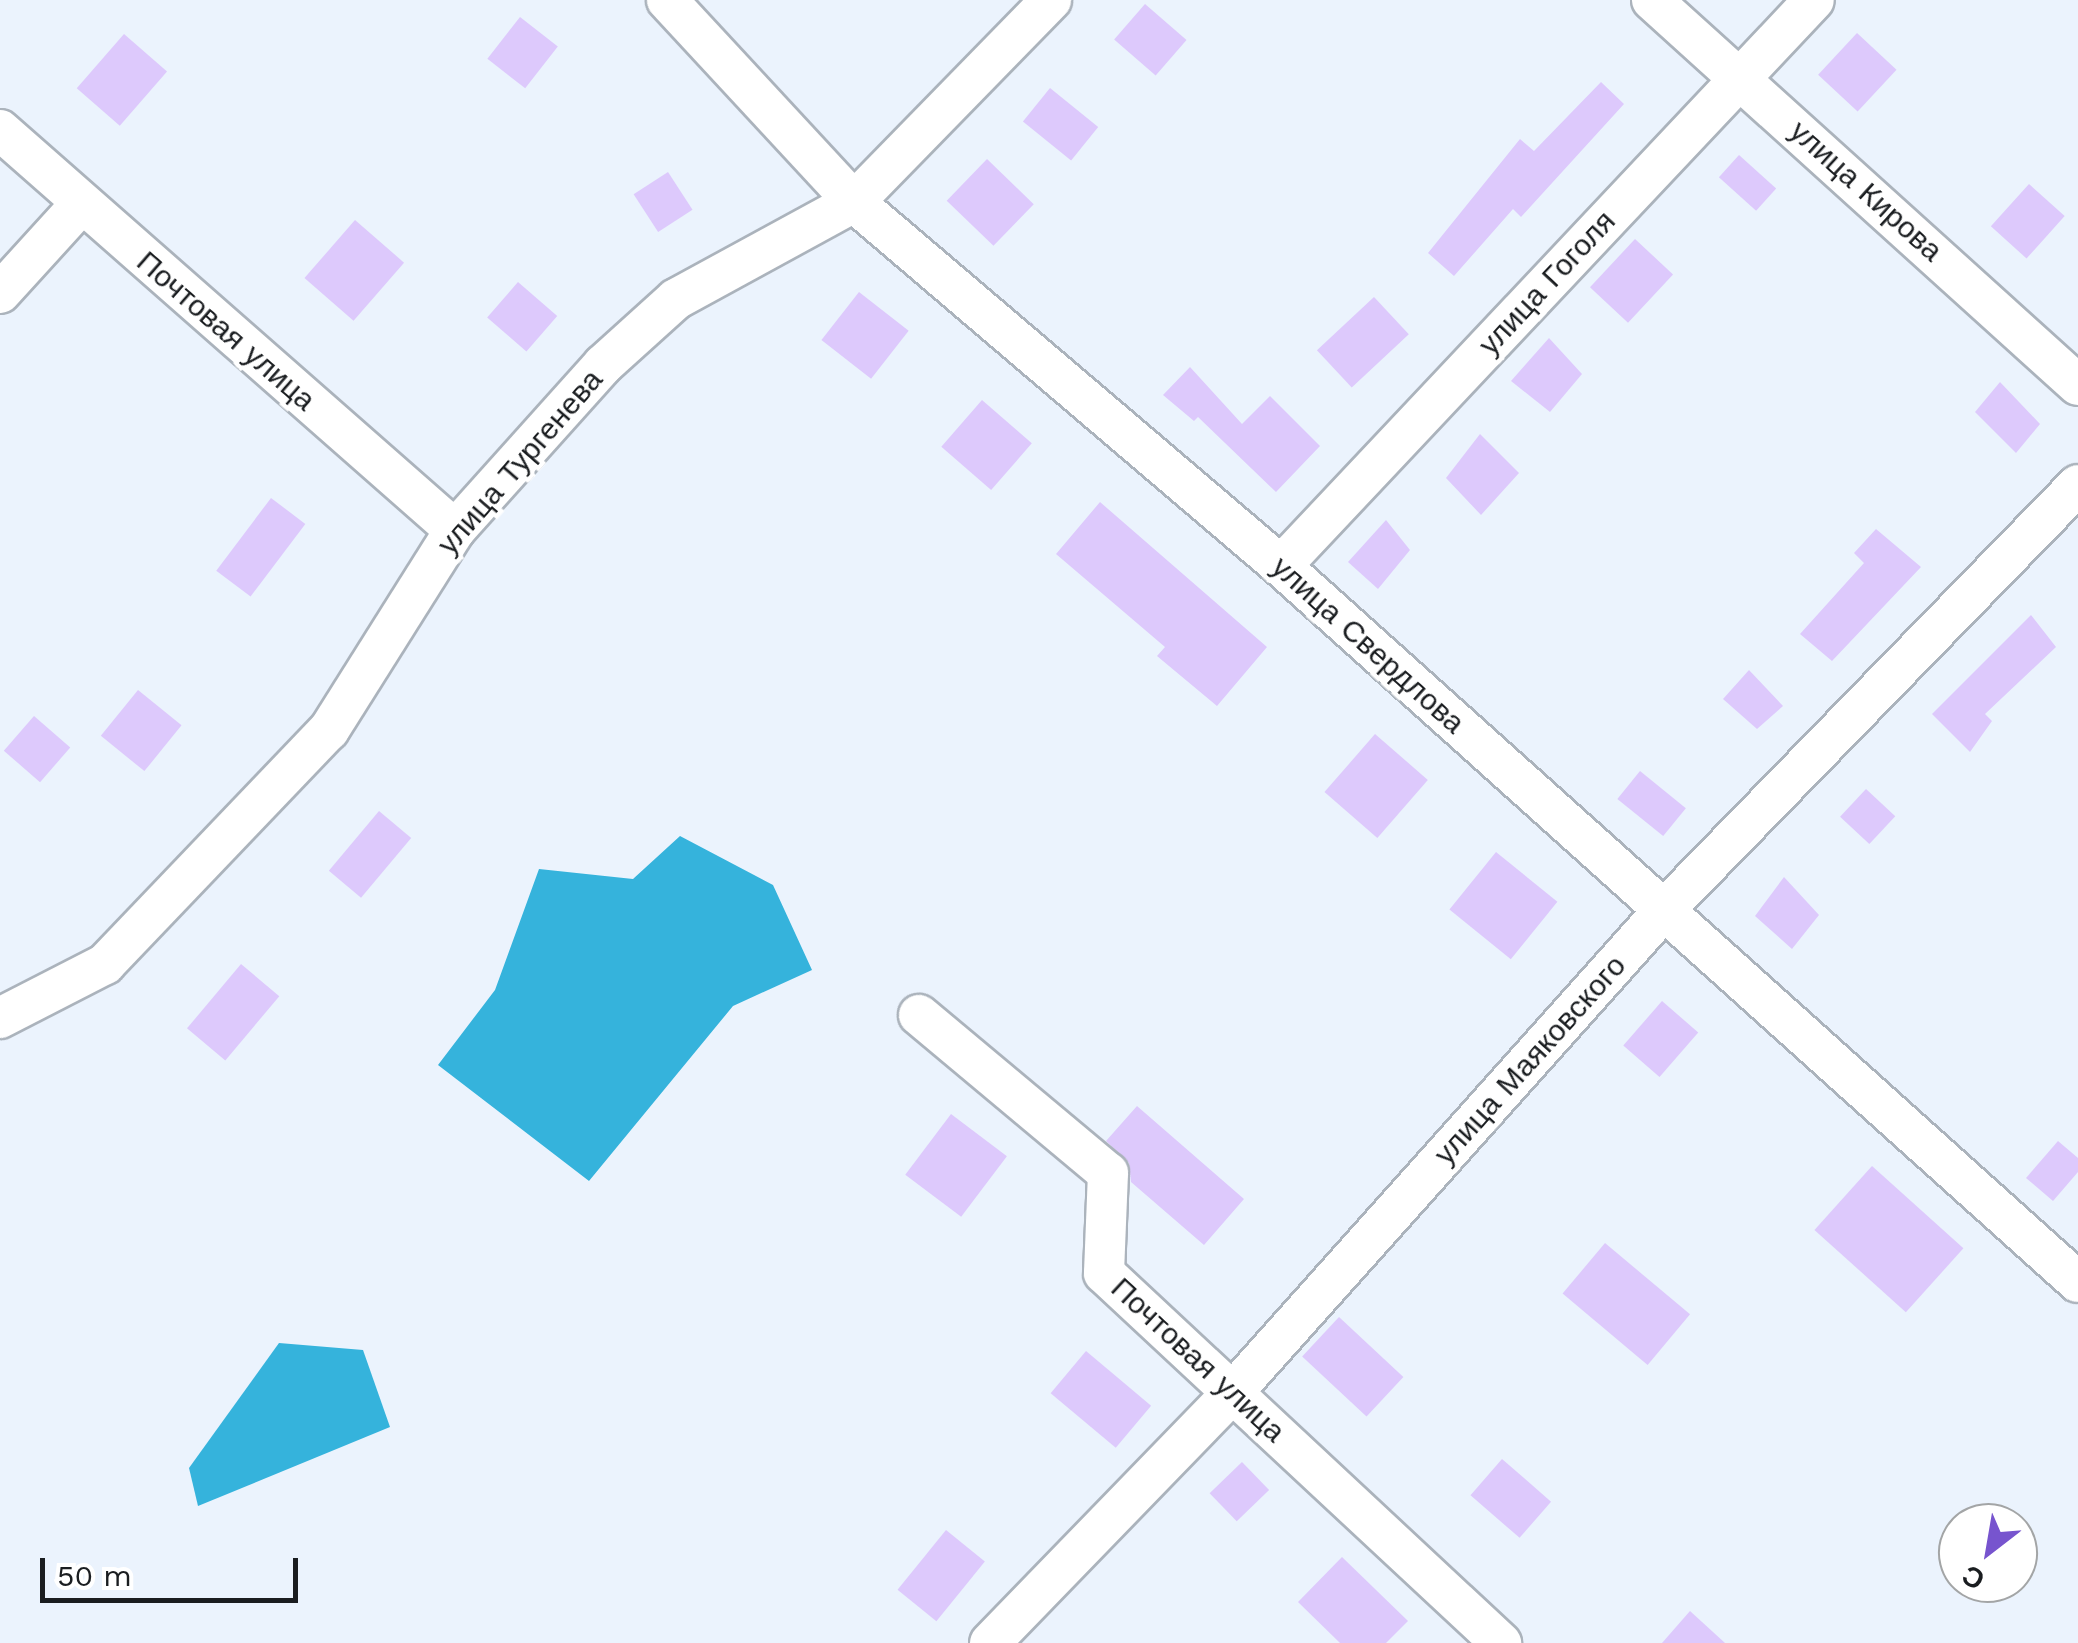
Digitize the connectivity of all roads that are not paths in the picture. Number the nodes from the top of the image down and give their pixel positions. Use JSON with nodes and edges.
{"nodes":[{"id":1,"x":668,"y":0,"type":"edge"},
{"id":2,"x":1051,"y":0,"type":"edge"},
{"id":3,"x":1652,"y":0,"type":"edge"},
{"id":4,"x":1814,"y":0,"type":"edge"},
{"id":5,"x":1741,"y":78,"type":"junction"},
{"id":6,"x":0,"y":130,"type":"edge"},
{"id":7,"x":854,"y":202,"type":"junction"},
{"id":8,"x":81,"y":204,"type":"junction"},
{"id":9,"x":0,"y":293,"type":"edge"},
{"id":10,"x":2078,"y":385,"type":"edge"},
{"id":11,"x":2078,"y":485,"type":"edge"},
{"id":12,"x":455,"y":530,"type":"junction"},
{"id":13,"x":1281,"y":566,"type":"junction"},
{"id":14,"x":1664,"y":910,"type":"junction"},
{"id":15,"x":919,"y":1015,"type":"dead end"},
{"id":16,"x":0,"y":1018,"type":"edge"},
{"id":17,"x":2072,"y":1265,"type":"edge"},
{"id":18,"x":1232,"y":1392,"type":"junction"},
{"id":19,"x":990,"y":1643,"type":"edge"},
{"id":20,"x":1502,"y":1643,"type":"edge"}],
"edges":[{"from":1,"to":7,"type":"street","name":"улица Свердлова"},
{"from":2,"to":7,"type":"street","name":"улица Тургенева"},
{"from":3,"to":5,"type":"street","name":"улица Кирова"},
{"from":4,"to":5,"type":"street","name":"улица Гоголя"},
{"from":5,"to":10,"type":"street","name":"улица Кирова"},
{"from":5,"to":13,"type":"street","name":"улица Гоголя"},
{"from":6,"to":8,"type":"street","name":"Почтовая улица"},
{"from":7,"to":12,"type":"street","name":"улица Тургенева"},
{"from":7,"to":13,"type":"street","name":"улица Свердлова"},
{"from":8,"to":9,"type":"street"},
{"from":8,"to":12,"type":"street","name":"Почтовая улица"},
{"from":11,"to":14,"type":"street","name":"улица Маяковского"},
{"from":12,"to":16,"type":"street","name":"улица Тургенева"},
{"from":13,"to":14,"type":"street","name":"улица Свердлова"},
{"from":14,"to":17,"type":"street","name":"улица Свердлова"},
{"from":14,"to":18,"type":"street","name":"улица Маяковского"},
{"from":15,"to":18,"type":"street","name":"Почтовая улица"},
{"from":18,"to":19,"type":"street","name":"улица Маяковского"},
{"from":18,"to":20,"type":"street","name":"Почтовая улица"}]}
